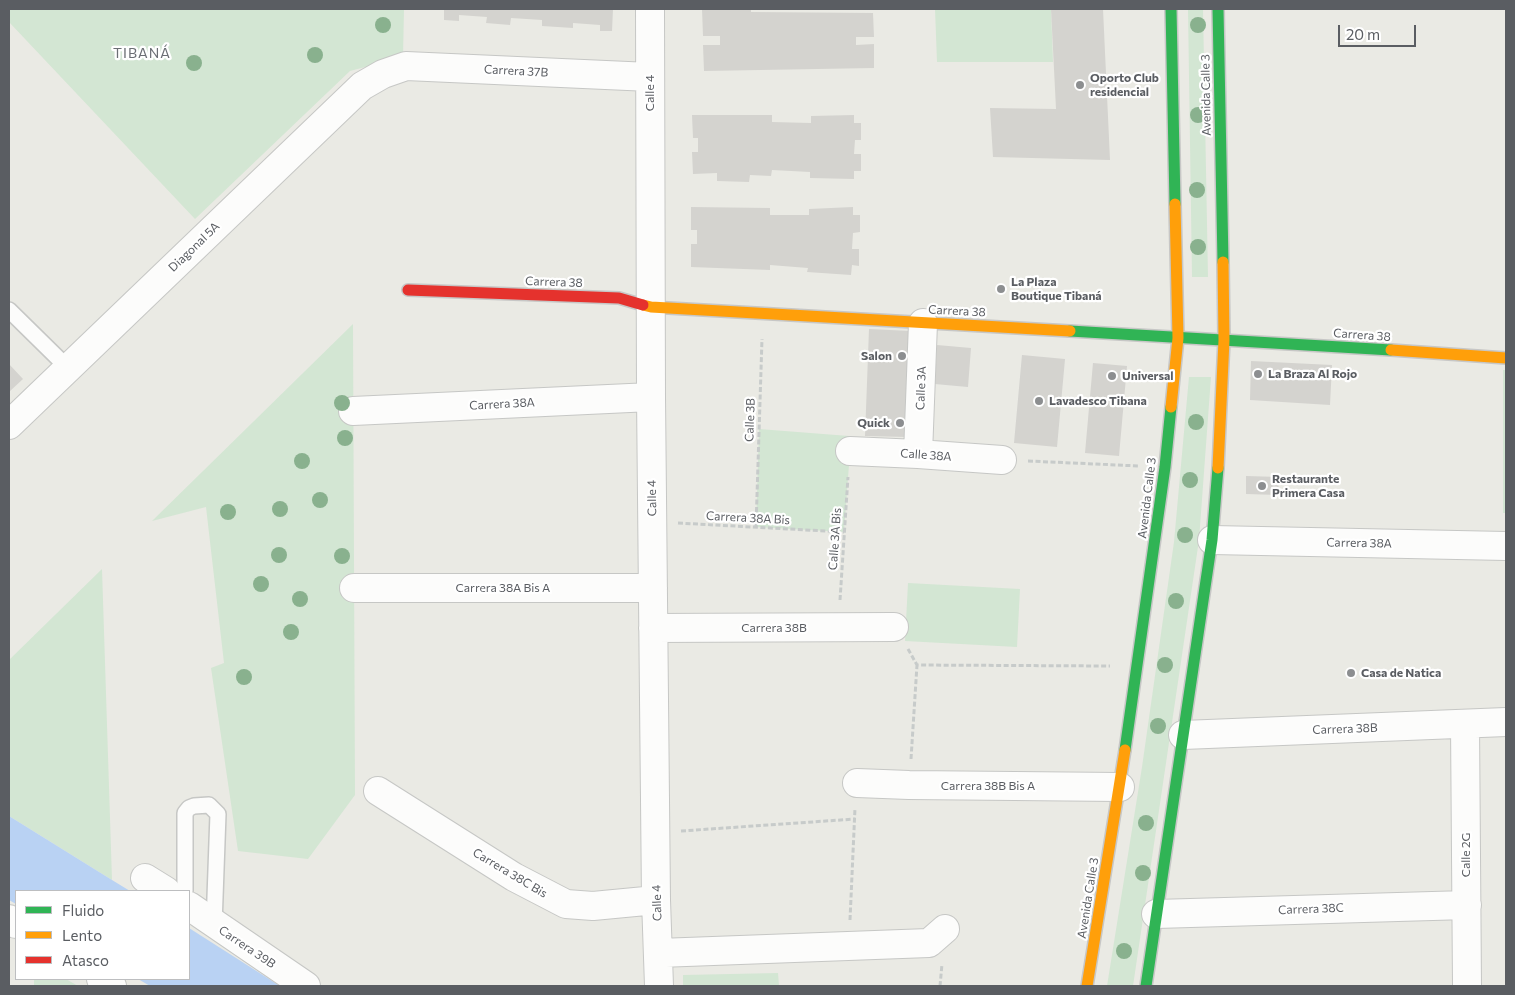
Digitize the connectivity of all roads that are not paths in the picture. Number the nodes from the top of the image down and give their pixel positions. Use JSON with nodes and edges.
{"nodes":[{"id":1,"x":650,"y":9,"type":"edge"},
{"id":2,"x":1171,"y":9,"type":"edge"},
{"id":3,"x":1218,"y":9,"type":"edge"},
{"id":4,"x":383,"y":74,"type":"joint"},
{"id":5,"x":650,"y":77,"type":"junction"},
{"id":6,"x":408,"y":290,"type":"dead end"},
{"id":7,"x":650,"y":307,"type":"junction"},
{"id":8,"x":9,"y":310,"type":"edge"},
{"id":9,"x":923,"y":323,"type":"junction"},
{"id":10,"x":1178,"y":338,"type":"junction"},
{"id":11,"x":1224,"y":340,"type":"junction"},
{"id":12,"x":1506,"y":358,"type":"edge"},
{"id":13,"x":68,"y":368,"type":"junction"},
{"id":14,"x":651,"y":397,"type":"junction"},
{"id":15,"x":353,"y":411,"type":"dead end"},
{"id":16,"x":9,"y":425,"type":"edge"},
{"id":17,"x":850,"y":451,"type":"road end"},
{"id":18,"x":918,"y":454,"type":"junction"},
{"id":19,"x":1002,"y":460,"type":"road end"},
{"id":20,"x":1212,"y":540,"type":"junction"},
{"id":21,"x":1506,"y":546,"type":"edge"},
{"id":22,"x":354,"y":588,"type":"dead end"},
{"id":23,"x":653,"y":588,"type":"junction"},
{"id":24,"x":894,"y":627,"type":"road end"},
{"id":25,"x":653,"y":628,"type":"junction"},
{"id":26,"x":1506,"y":722,"type":"edge"},
{"id":27,"x":1465,"y":724,"type":"junction"},
{"id":28,"x":1183,"y":735,"type":"junction"},
{"id":29,"x":857,"y":783,"type":"road end"},
{"id":30,"x":1120,"y":787,"type":"junction"},
{"id":31,"x":378,"y":791,"type":"dead end"},
{"id":32,"x":185,"y":890,"type":"edge"},
{"id":33,"x":656,"y":900,"type":"junction"},
{"id":34,"x":1467,"y":904,"type":"junction"},
{"id":35,"x":190,"y":907,"type":"edge"},
{"id":36,"x":1156,"y":914,"type":"junction"},
{"id":37,"x":214,"y":924,"type":"junction"},
{"id":38,"x":945,"y":929,"type":"dead end"},
{"id":39,"x":659,"y":953,"type":"junction"},
{"id":40,"x":306,"y":986,"type":"edge"},
{"id":41,"x":659,"y":986,"type":"edge"},
{"id":42,"x":1087,"y":986,"type":"edge"},
{"id":43,"x":1146,"y":986,"type":"edge"},
{"id":44,"x":1467,"y":986,"type":"edge"}],
"edges":[{"from":1,"to":5,"type":"street","name":"Calle 4"},
{"from":2,"to":10,"type":"main road","name":"Avenida Calle 3"},
{"from":3,"to":11,"type":"main road","name":"Avenida Calle 3"},
{"from":4,"to":5,"type":"street","name":"Carrera 37B"},
{"from":4,"to":13,"type":"street","name":"Diagonal 5A"},
{"from":5,"to":7,"type":"street","name":"Calle 4"},
{"from":6,"to":7,"type":"main road","name":"Carrera 38"},
{"from":7,"to":9,"type":"main road","name":"Carrera 38"},
{"from":7,"to":14,"type":"street","name":"Calle 4"},
{"from":8,"to":13,"type":"lane"},
{"from":9,"to":10,"type":"main road","name":"Carrera 38"},
{"from":9,"to":18,"type":"street","name":"Calle 3A"},
{"from":10,"to":11,"type":"main road","name":"Carrera 38"},
{"from":10,"to":30,"type":"main road","name":"Avenida Calle 3"},
{"from":11,"to":12,"type":"main road","name":"Carrera 38"},
{"from":11,"to":20,"type":"main road","name":"Avenida Calle 3"},
{"from":13,"to":16,"type":"street","name":"Diagonal 5A"},
{"from":14,"to":15,"type":"street","name":"Carrera 38A"},
{"from":14,"to":23,"type":"street","name":"Calle 4"},
{"from":17,"to":18,"type":"street","name":"Calle 38A"},
{"from":18,"to":19,"type":"street","name":"Calle 38A"},
{"from":20,"to":21,"type":"street","name":"Carrera 38A"},
{"from":20,"to":28,"type":"main road","name":"Avenida Calle 3"},
{"from":22,"to":23,"type":"street","name":"Carrera 38A Bis A"},
{"from":23,"to":25,"type":"street","name":"Calle 4"},
{"from":24,"to":25,"type":"street","name":"Carrera 38B"},
{"from":25,"to":33,"type":"street","name":"Calle 4"},
{"from":26,"to":27,"type":"street","name":"Carrera 38B"},
{"from":27,"to":28,"type":"street","name":"Carrera 38B"},
{"from":27,"to":34,"type":"street","name":"Calle 2G"},
{"from":28,"to":36,"type":"main road","name":"Avenida Calle 3"},
{"from":29,"to":30,"type":"street","name":"Carrera 38B Bis A"},
{"from":30,"to":42,"type":"main road","name":"Avenida Calle 3"},
{"from":31,"to":33,"type":"street","name":"Carrera 38C Bis"},
{"from":32,"to":37,"type":"lane"},
{"from":33,"to":39,"type":"street","name":"Calle 4"},
{"from":34,"to":36,"type":"street","name":"Carrera 38C"},
{"from":34,"to":44,"type":"street","name":"Calle 2G"},
{"from":35,"to":37,"type":"street","name":"Carrera 39B"},
{"from":36,"to":43,"type":"main road","name":"Avenida Calle 3"},
{"from":37,"to":40,"type":"street","name":"Carrera 39B"},
{"from":38,"to":39,"type":"street"},
{"from":39,"to":41,"type":"street","name":"Calle 4"}]}
